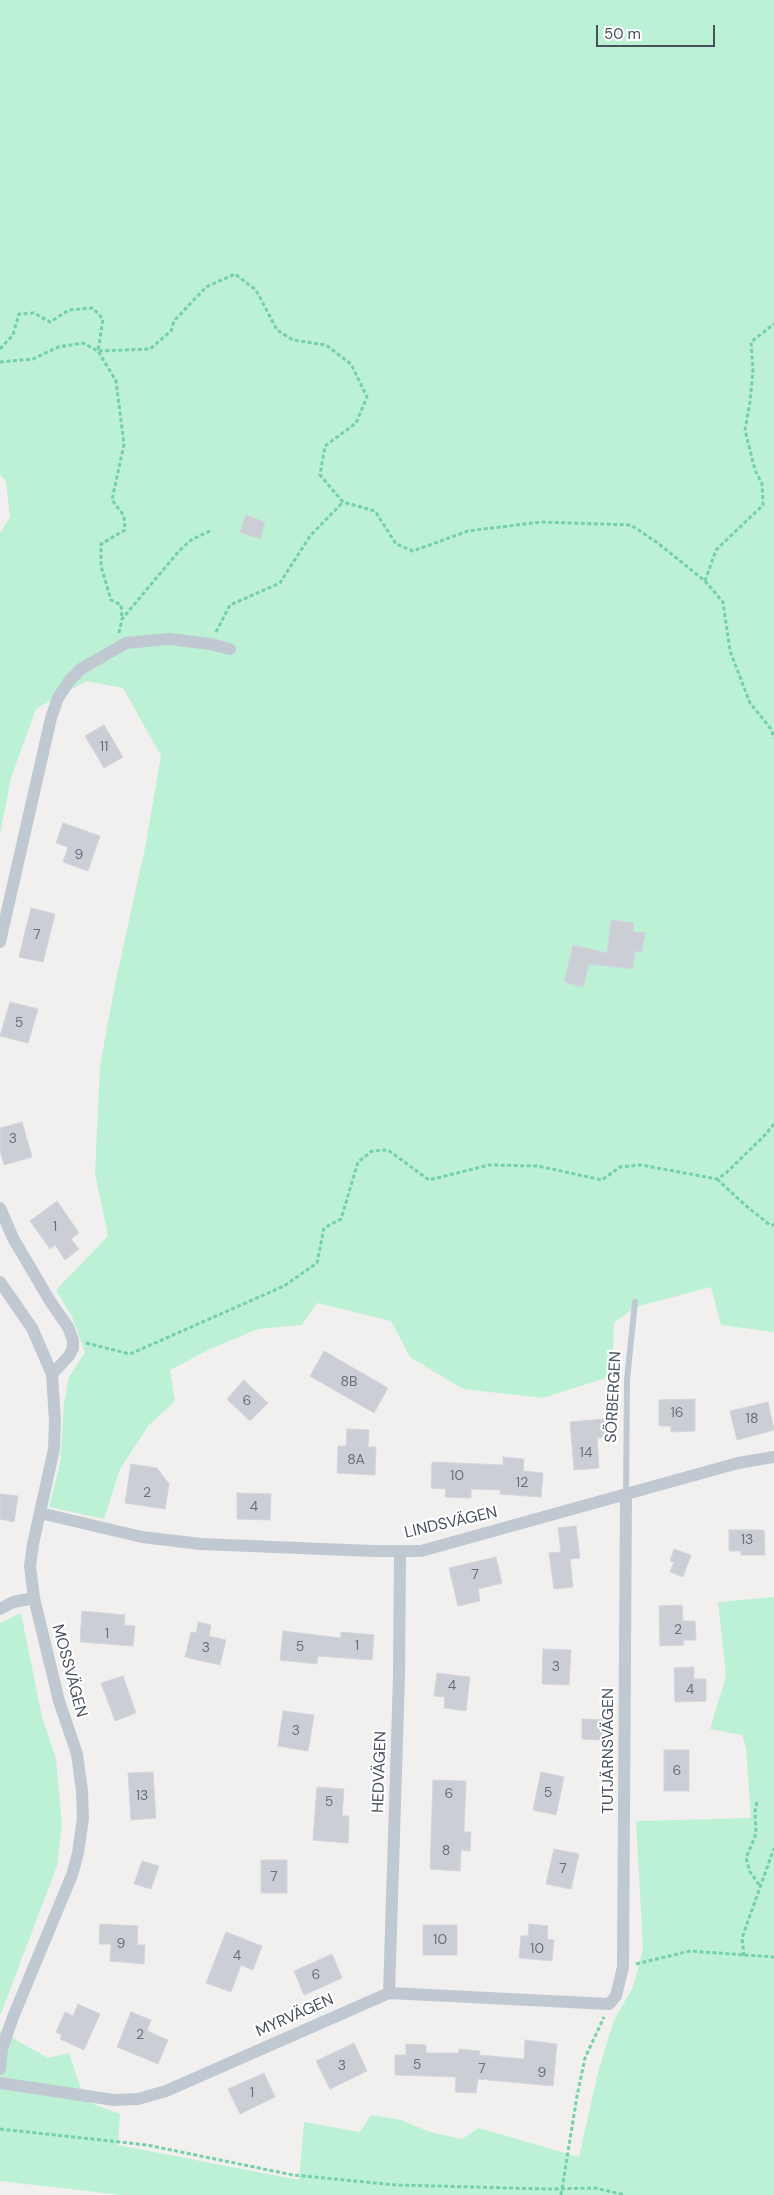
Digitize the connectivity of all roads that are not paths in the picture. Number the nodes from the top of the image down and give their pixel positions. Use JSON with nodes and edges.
{"nodes":[{"id":1,"x":230,"y":649,"type":"dead end"},
{"id":2,"x":0,"y":942,"type":"edge"},
{"id":3,"x":0,"y":1208,"type":"edge"},
{"id":4,"x":0,"y":1282,"type":"edge"},
{"id":5,"x":635,"y":1302,"type":"dead end"},
{"id":6,"x":52,"y":1374,"type":"junction"},
{"id":7,"x":774,"y":1457,"type":"edge"},
{"id":8,"x":626,"y":1494,"type":"junction"},
{"id":9,"x":40,"y":1513,"type":"junction"},
{"id":10,"x":400,"y":1552,"type":"junction"},
{"id":11,"x":34,"y":1598,"type":"junction"},
{"id":12,"x":0,"y":1609,"type":"edge"},
{"id":13,"x":389,"y":1993,"type":"junction"},
{"id":14,"x":609,"y":2004,"type":"joint"},
{"id":15,"x":0,"y":2069,"type":"edge"},
{"id":16,"x":0,"y":2083,"type":"edge"}],
"edges":[{"from":1,"to":2,"type":"street"},
{"from":3,"to":6,"type":"street"},
{"from":4,"to":6,"type":"street","name":"MOSSVÄGEN"},
{"from":5,"to":8,"type":"lane","name":"SÖRBERGEN"},
{"from":6,"to":9,"type":"street","name":"MOSSVÄGEN"},
{"from":7,"to":8,"type":"street","name":"LINDSVÄGEN"},
{"from":8,"to":10,"type":"street","name":"LINDSVÄGEN"},
{"from":8,"to":14,"type":"street","name":"TUTJÄRNSVÄGEN"},
{"from":9,"to":10,"type":"street","name":"LINDSVÄGEN"},
{"from":9,"to":11,"type":"street","name":"MOSSVÄGEN"},
{"from":10,"to":13,"type":"street","name":"HEDVÄGEN"},
{"from":11,"to":12,"type":"street"},
{"from":11,"to":15,"type":"street","name":"MOSSVÄGEN"},
{"from":13,"to":14,"type":"street","name":"MYRVÄGEN"},
{"from":13,"to":16,"type":"street","name":"MYRVÄGEN"}]}
